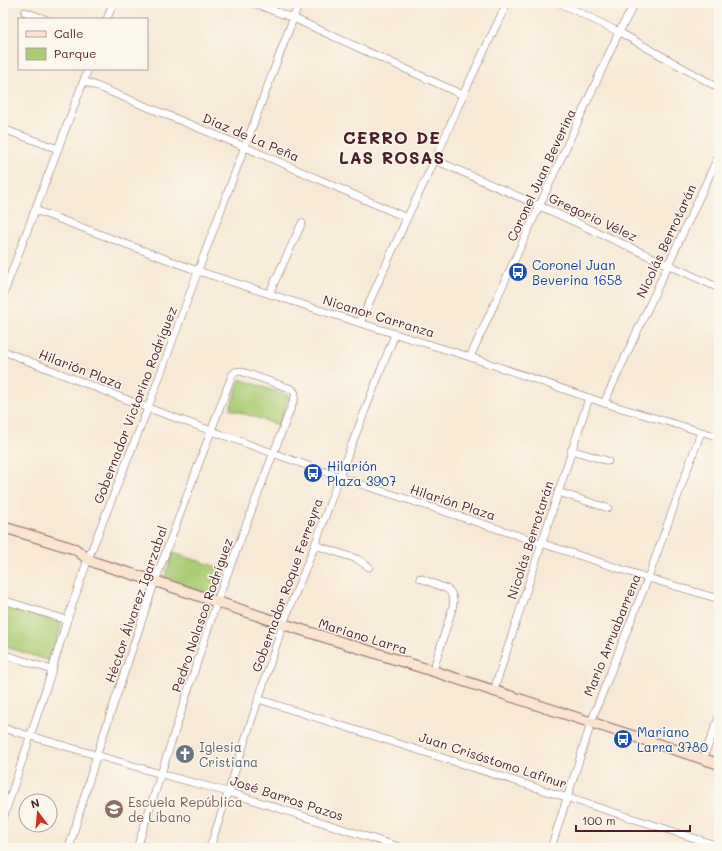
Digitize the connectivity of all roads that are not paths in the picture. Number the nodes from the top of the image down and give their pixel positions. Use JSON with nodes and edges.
{"nodes":[{"id":1,"x":114,"y":3,"type":"edge"},
{"id":2,"x":253,"y":3,"type":"edge"},
{"id":3,"x":299,"y":3,"type":"edge"},
{"id":4,"x":507,"y":3,"type":"edge"},
{"id":5,"x":560,"y":3,"type":"edge"},
{"id":6,"x":635,"y":3,"type":"edge"},
{"id":7,"x":25,"y":12,"type":"dead end"},
{"id":8,"x":42,"y":18,"type":"edge"},
{"id":9,"x":107,"y":18,"type":"edge"},
{"id":10,"x":293,"y":18,"type":"junction"},
{"id":11,"x":619,"y":32,"type":"junction"},
{"id":12,"x":88,"y":70,"type":"edge"},
{"id":13,"x":84,"y":81,"type":"junction"},
{"id":14,"x":719,"y":88,"type":"edge"},
{"id":15,"x":463,"y":95,"type":"junction"},
{"id":16,"x":3,"y":129,"type":"edge"},
{"id":17,"x":245,"y":147,"type":"junction"},
{"id":18,"x":58,"y":149,"type":"junction"},
{"id":19,"x":719,"y":155,"type":"edge"},
{"id":20,"x":435,"y":160,"type":"junction"},
{"id":21,"x":540,"y":206,"type":"junction"},
{"id":22,"x":35,"y":210,"type":"junction"},
{"id":23,"x":407,"y":218,"type":"junction"},
{"id":24,"x":302,"y":223,"type":"dead end"},
{"id":25,"x":668,"y":265,"type":"junction"},
{"id":26,"x":198,"y":271,"type":"junction"},
{"id":27,"x":719,"y":288,"type":"edge"},
{"id":28,"x":269,"y":294,"type":"junction"},
{"id":29,"x":3,"y":295,"type":"edge"},
{"id":30,"x":360,"y":323,"type":"junction"},
{"id":31,"x":395,"y":334,"type":"junction"},
{"id":32,"x":3,"y":351,"type":"edge"},
{"id":33,"x":470,"y":357,"type":"junction"},
{"id":34,"x":296,"y":392,"type":"joint"},
{"id":35,"x":589,"y":398,"type":"junction"},
{"id":36,"x":604,"y":403,"type":"junction"},
{"id":37,"x":148,"y":408,"type":"junction"},
{"id":38,"x":212,"y":431,"type":"junction"},
{"id":39,"x":701,"y":432,"type":"junction"},
{"id":40,"x":718,"y":435,"type":"edge"},
{"id":41,"x":572,"y":450,"type":"junction"},
{"id":42,"x":274,"y":454,"type":"junction"},
{"id":43,"x":608,"y":461,"type":"dead end"},
{"id":44,"x":339,"y":477,"type":"junction"},
{"id":45,"x":558,"y":492,"type":"junction"},
{"id":46,"x":608,"y":508,"type":"dead end"},
{"id":47,"x":3,"y":527,"type":"edge"},
{"id":48,"x":542,"y":543,"type":"junction"},
{"id":49,"x":314,"y":545,"type":"junction"},
{"id":50,"x":88,"y":559,"type":"junction"},
{"id":51,"x":369,"y":568,"type":"dead end"},
{"id":52,"x":420,"y":578,"type":"dead end"},
{"id":53,"x":648,"y":578,"type":"junction"},
{"id":54,"x":155,"y":581,"type":"junction"},
{"id":55,"x":719,"y":599,"type":"edge"},
{"id":56,"x":3,"y":600,"type":"edge"},
{"id":57,"x":217,"y":602,"type":"junction"},
{"id":58,"x":67,"y":620,"type":"junction"},
{"id":59,"x":283,"y":624,"type":"junction"},
{"id":60,"x":3,"y":654,"type":"edge"},
{"id":61,"x":52,"y":670,"type":"junction"},
{"id":62,"x":433,"y":671,"type":"junction"},
{"id":63,"x":494,"y":690,"type":"junction"},
{"id":64,"x":258,"y":699,"type":"junction"},
{"id":65,"x":719,"y":718,"type":"edge"},
{"id":66,"x":591,"y":723,"type":"junction"},
{"id":67,"x":3,"y":728,"type":"edge"},
{"id":68,"x":30,"y":736,"type":"junction"},
{"id":69,"x":97,"y":754,"type":"junction"},
{"id":70,"x":703,"y":759,"type":"junction"},
{"id":71,"x":719,"y":764,"type":"edge"},
{"id":72,"x":161,"y":774,"type":"junction"},
{"id":73,"x":228,"y":792,"type":"junction"},
{"id":74,"x":568,"y":797,"type":"junction"},
{"id":75,"x":5,"y":806,"type":"edge"},
{"id":76,"x":3,"y":819,"type":"edge"},
{"id":77,"x":718,"y":845,"type":"edge"},
{"id":78,"x":69,"y":848,"type":"edge"},
{"id":79,"x":137,"y":848,"type":"edge"},
{"id":80,"x":210,"y":848,"type":"edge"},
{"id":81,"x":402,"y":848,"type":"edge"},
{"id":82,"x":551,"y":848,"type":"edge"}],
"edges":[{"from":1,"to":9,"type":"street"},
{"from":2,"to":10,"type":"street"},
{"from":3,"to":10,"type":"street","name":"Gobernador Victorino Rodríguez"},
{"from":4,"to":15,"type":"street"},
{"from":5,"to":11,"type":"street"},
{"from":6,"to":11,"type":"street","name":"Coronel Juan Beverina"},
{"from":7,"to":8,"type":"street"},
{"from":10,"to":15,"type":"street"},
{"from":10,"to":17,"type":"street","name":"Gobernador Victorino Rodríguez"},
{"from":11,"to":14,"type":"street"},
{"from":11,"to":21,"type":"street","name":"Coronel Juan Beverina"},
{"from":12,"to":13,"type":"street"},
{"from":13,"to":17,"type":"street","name":"Díaz de La Peña"},
{"from":13,"to":18,"type":"street"},
{"from":15,"to":20,"type":"street"},
{"from":16,"to":18,"type":"street"},
{"from":17,"to":23,"type":"street","name":"Díaz de La Peña"},
{"from":17,"to":26,"type":"street","name":"Gobernador Victorino Rodríguez"},
{"from":18,"to":22,"type":"street"},
{"from":19,"to":25,"type":"street","name":"Nicolás Berrotarán"},
{"from":20,"to":21,"type":"street","name":"Gregorio Vélez"},
{"from":20,"to":23,"type":"street"},
{"from":21,"to":25,"type":"street","name":"Gregorio Vélez"},
{"from":21,"to":33,"type":"street","name":"Coronel Juan Beverina"},
{"from":22,"to":26,"type":"street","name":"Nicanor Carranza"},
{"from":22,"to":29,"type":"street"},
{"from":23,"to":30,"type":"street"},
{"from":24,"to":28,"type":"street"},
{"from":25,"to":27,"type":"street","name":"Gregorio Vélez"},
{"from":25,"to":36,"type":"street","name":"Nicolás Berrotarán"},
{"from":26,"to":28,"type":"street","name":"Nicanor Carranza"},
{"from":26,"to":37,"type":"street","name":"Gobernador Victorino Rodríguez"},
{"from":28,"to":30,"type":"street","name":"Nicanor Carranza"},
{"from":30,"to":31,"type":"street","name":"Nicanor Carranza"},
{"from":31,"to":33,"type":"street","name":"Nicanor Carranza"},
{"from":31,"to":44,"type":"street","name":"Gobernador Roque Ferreyra"},
{"from":32,"to":37,"type":"street","name":"Hilarión Plaza"},
{"from":33,"to":35,"type":"street","name":"Nicanor Carranza"},
{"from":34,"to":38,"type":"street","name":"Héctor Álvarez Igarzabal"},
{"from":34,"to":42,"type":"street","name":"Pedro Nolasco Rodríguez"},
{"from":35,"to":36,"type":"street","name":"Nicanor Carranza"},
{"from":35,"to":41,"type":"street","name":"Nicolás Berrotarán"},
{"from":36,"to":39,"type":"street","name":"Nicanor Carranza"},
{"from":37,"to":38,"type":"street","name":"Hilarión Plaza"},
{"from":37,"to":50,"type":"street","name":"Gobernador Victorino Rodríguez"},
{"from":38,"to":42,"type":"street","name":"Hilarión Plaza"},
{"from":38,"to":54,"type":"street","name":"Héctor Álvarez Igarzabal"},
{"from":39,"to":40,"type":"street","name":"Nicanor Carranza"},
{"from":39,"to":53,"type":"street","name":"Mario Arruabarrena"},
{"from":41,"to":43,"type":"street"},
{"from":41,"to":45,"type":"street","name":"Nicolás Berrotarán"},
{"from":42,"to":44,"type":"street","name":"Hilarión Plaza"},
{"from":42,"to":57,"type":"street","name":"Pedro Nolasco Rodríguez"},
{"from":44,"to":48,"type":"street","name":"Hilarión Plaza"},
{"from":44,"to":49,"type":"street","name":"Gobernador Roque Ferreyra"},
{"from":45,"to":46,"type":"street"},
{"from":45,"to":48,"type":"street","name":"Nicolás Berrotarán"},
{"from":47,"to":50,"type":"main road","name":"Mariano Larra"},
{"from":48,"to":53,"type":"street","name":"Hilarión Plaza"},
{"from":48,"to":63,"type":"street","name":"Nicolás Berrotarán"},
{"from":49,"to":51,"type":"street"},
{"from":49,"to":59,"type":"street","name":"Gobernador Roque Ferreyra"},
{"from":50,"to":54,"type":"main road","name":"Mariano Larra"},
{"from":50,"to":58,"type":"street","name":"Gobernador Victorino Rodríguez"},
{"from":52,"to":62,"type":"street"},
{"from":53,"to":55,"type":"street","name":"Hilarión Plaza"},
{"from":53,"to":66,"type":"street","name":"Mario Arruabarrena"},
{"from":54,"to":57,"type":"main road","name":"Mariano Larra"},
{"from":54,"to":69,"type":"street","name":"Héctor Álvarez Igarzabal"},
{"from":56,"to":58,"type":"street"},
{"from":57,"to":59,"type":"main road","name":"Mariano Larra"},
{"from":57,"to":72,"type":"street","name":"Pedro Nolasco Rodríguez"},
{"from":58,"to":61,"type":"street","name":"Gobernador Victorino Rodríguez"},
{"from":59,"to":62,"type":"main road","name":"Mariano Larra"},
{"from":59,"to":64,"type":"street","name":"Gobernador Roque Ferreyra"},
{"from":60,"to":61,"type":"street"},
{"from":61,"to":68,"type":"street","name":"Gobernador Victorino Rodríguez"},
{"from":62,"to":63,"type":"main road","name":"Mariano Larra"},
{"from":63,"to":66,"type":"main road","name":"Mariano Larra"},
{"from":64,"to":73,"type":"street","name":"Gobernador Roque Ferreyra"},
{"from":64,"to":74,"type":"street","name":"Juan Crisóstomo Lafinur"},
{"from":65,"to":70,"type":"street"},
{"from":66,"to":70,"type":"main road","name":"Mariano Larra"},
{"from":66,"to":74,"type":"street","name":"Mario Arruabarrena"},
{"from":67,"to":68,"type":"street","name":"José Barros Pazos"},
{"from":68,"to":69,"type":"street","name":"José Barros Pazos"},
{"from":68,"to":75,"type":"street","name":"Gobernador Victorino Rodríguez"},
{"from":69,"to":72,"type":"street","name":"José Barros Pazos"},
{"from":69,"to":78,"type":"street","name":"Héctor Álvarez Igarzabal"},
{"from":70,"to":71,"type":"main road","name":"Mariano Larra"},
{"from":72,"to":73,"type":"street","name":"José Barros Pazos"},
{"from":72,"to":79,"type":"street","name":"Pedro Nolasco Rodríguez"},
{"from":73,"to":80,"type":"street","name":"Gobernador Roque Ferreyra"},
{"from":73,"to":81,"type":"street","name":"José Barros Pazos"},
{"from":74,"to":77,"type":"street","name":"Juan Crisóstomo Lafinur"},
{"from":74,"to":82,"type":"street","name":"Mario Arruabarrena"},
{"from":75,"to":76,"type":"street","name":"Gobernador Victorino Rodríguez"}]}
